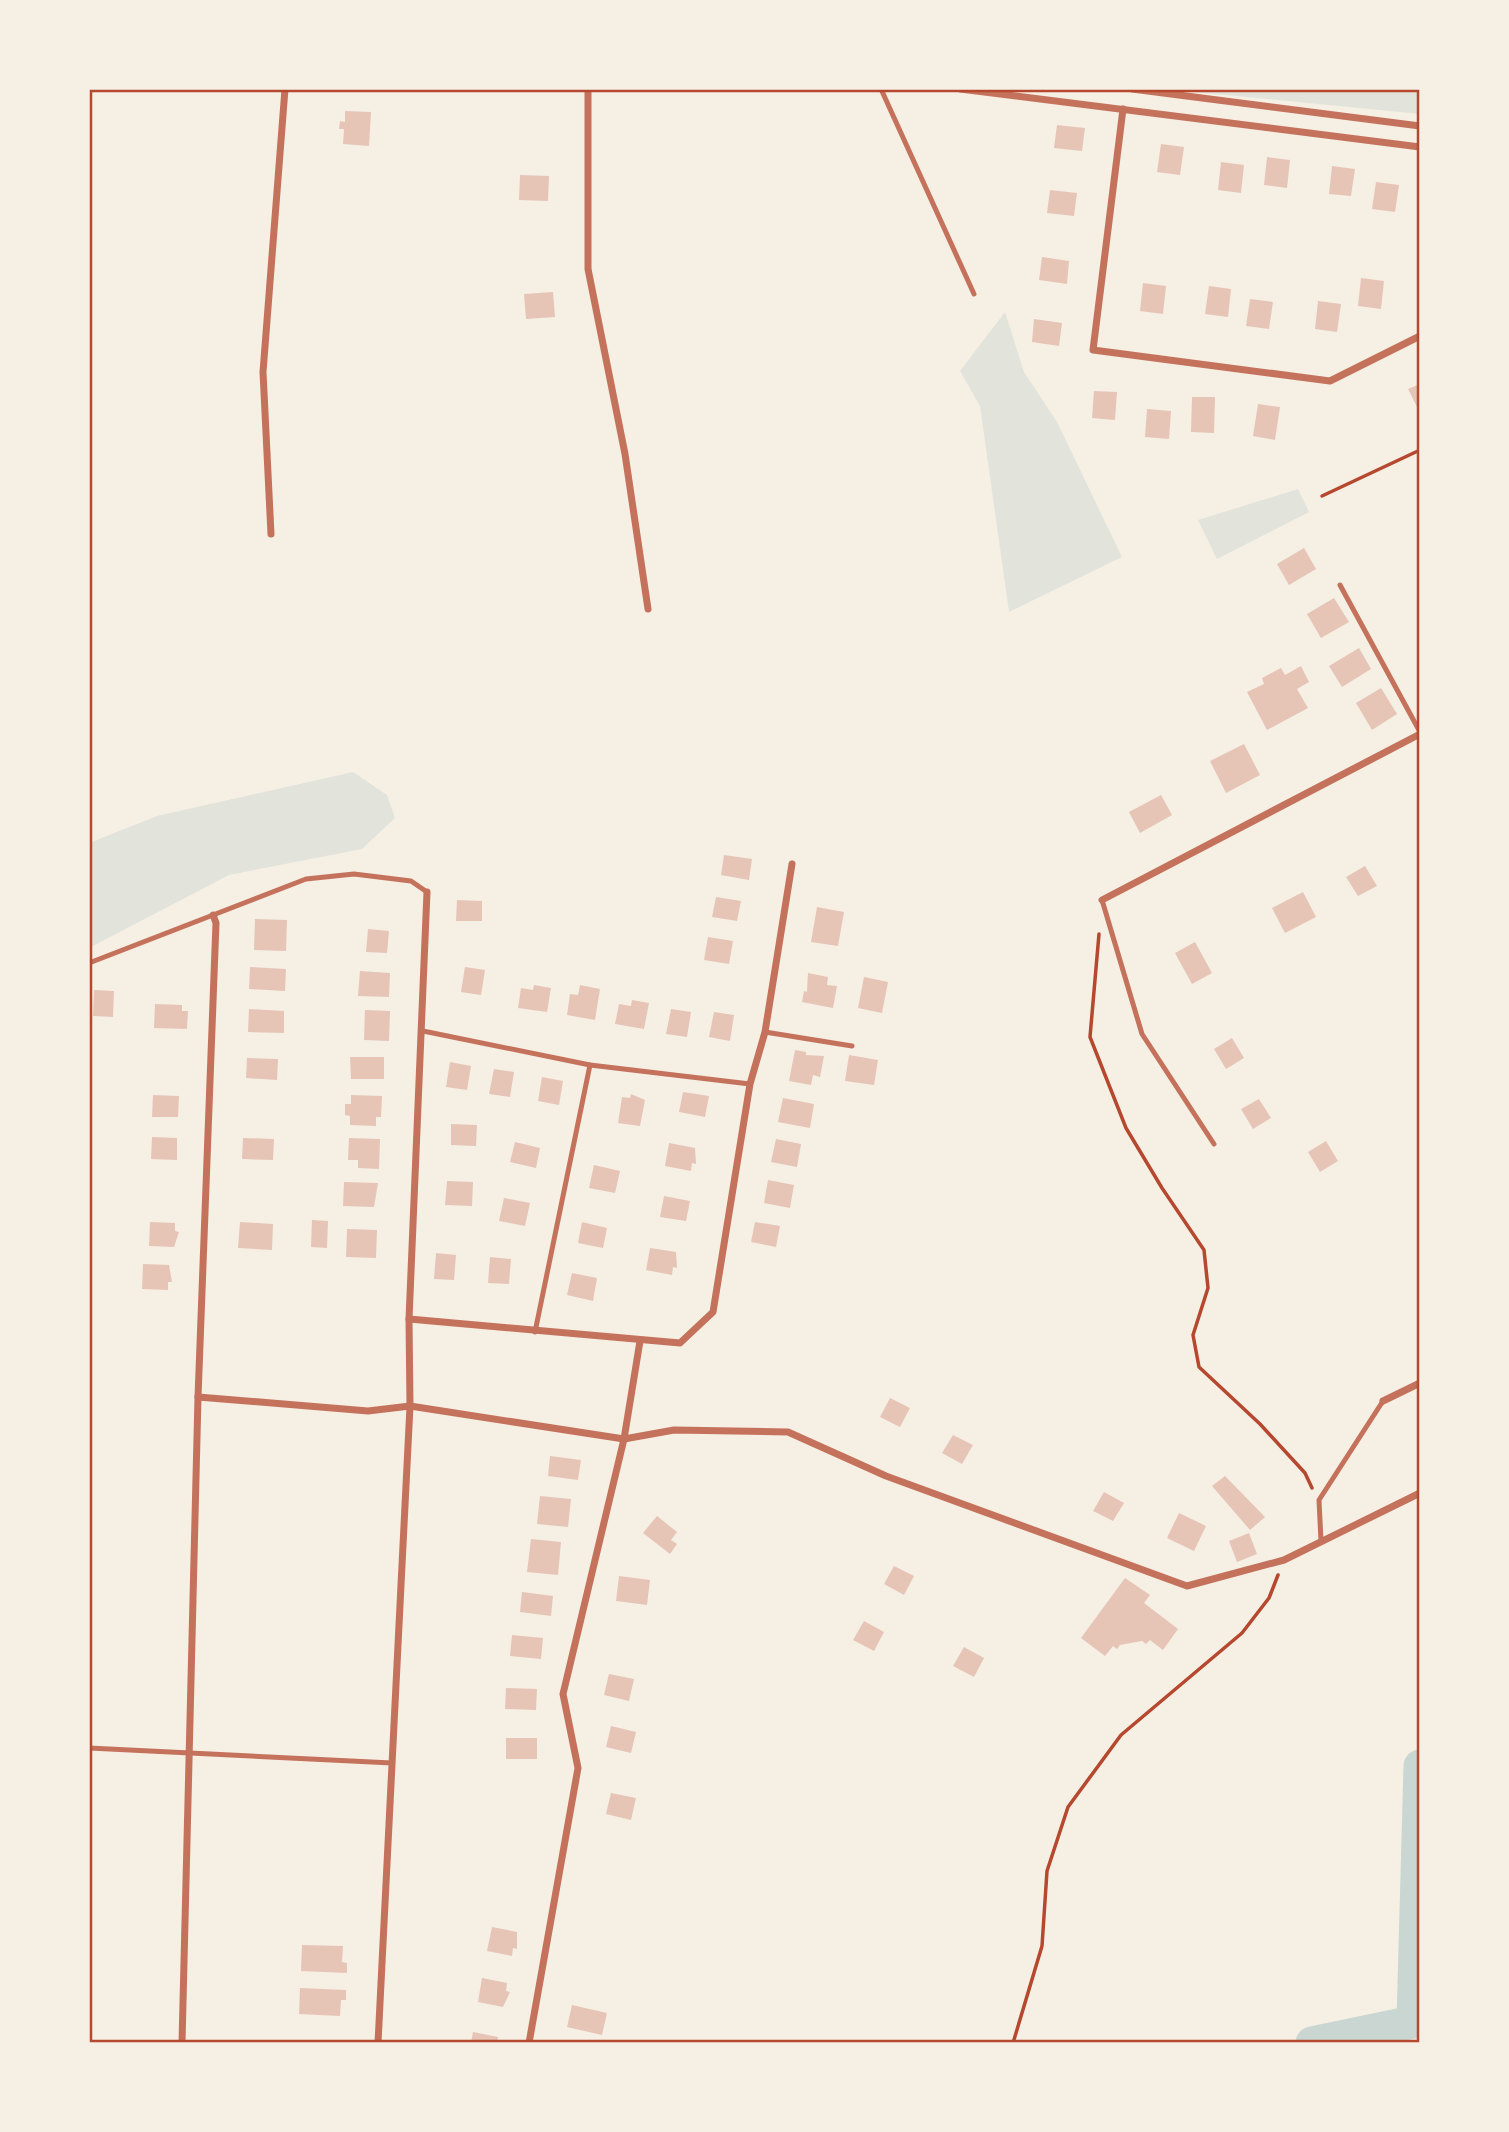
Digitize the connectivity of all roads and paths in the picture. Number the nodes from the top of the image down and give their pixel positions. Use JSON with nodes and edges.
{"nodes":[{"id":1,"x":285,"y":89,"type":"edge"},
{"id":2,"x":588,"y":89,"type":"edge"},
{"id":3,"x":881,"y":89,"type":"edge"},
{"id":4,"x":960,"y":89,"type":"edge"},
{"id":5,"x":1132,"y":89,"type":"edge"},
{"id":6,"x":1123,"y":110,"type":"junction"},
{"id":7,"x":1420,"y":126,"type":"edge"},
{"id":8,"x":1420,"y":147,"type":"edge"},
{"id":9,"x":974,"y":294,"type":"dead end"},
{"id":10,"x":1420,"y":336,"type":"edge"},
{"id":11,"x":1420,"y":450,"type":"edge"},
{"id":12,"x":1322,"y":496,"type":"dead end"},
{"id":13,"x":271,"y":534,"type":"dead end"},
{"id":14,"x":1340,"y":586,"type":"dead end"},
{"id":15,"x":648,"y":609,"type":"dead end"},
{"id":16,"x":1420,"y":733,"type":"edge"},
{"id":17,"x":792,"y":864,"type":"dead end"},
{"id":18,"x":427,"y":892,"type":"joint"},
{"id":19,"x":1102,"y":900,"type":"joint"},
{"id":20,"x":213,"y":915,"type":"junction"},
{"id":21,"x":1100,"y":928,"type":"dead end"},
{"id":22,"x":89,"y":963,"type":"edge"},
{"id":23,"x":423,"y":1031,"type":"junction"},
{"id":24,"x":765,"y":1032,"type":"junction"},
{"id":25,"x":852,"y":1046,"type":"dead end"},
{"id":26,"x":590,"y":1065,"type":"junction"},
{"id":27,"x":750,"y":1084,"type":"junction"},
{"id":28,"x":1214,"y":1143,"type":"dead end"},
{"id":29,"x":409,"y":1320,"type":"junction"},
{"id":30,"x":535,"y":1332,"type":"junction"},
{"id":31,"x":640,"y":1341,"type":"junction"},
{"id":32,"x":1420,"y":1382,"type":"edge"},
{"id":33,"x":198,"y":1396,"type":"junction"},
{"id":34,"x":1383,"y":1401,"type":"joint"},
{"id":35,"x":410,"y":1406,"type":"junction"},
{"id":36,"x":624,"y":1438,"type":"junction"},
{"id":37,"x":1420,"y":1493,"type":"edge"},
{"id":38,"x":1319,"y":1500,"type":"junction"},
{"id":39,"x":1321,"y":1541,"type":"junction"},
{"id":40,"x":1284,"y":1560,"type":"junction"},
{"id":41,"x":89,"y":1748,"type":"edge"},
{"id":42,"x":189,"y":1753,"type":"junction"},
{"id":43,"x":392,"y":1763,"type":"junction"},
{"id":44,"x":182,"y":2043,"type":"edge"},
{"id":45,"x":378,"y":2043,"type":"edge"},
{"id":46,"x":529,"y":2043,"type":"edge"},
{"id":47,"x":1013,"y":2043,"type":"edge"}],
"edges":[{"from":1,"to":13,"type":"street"},
{"from":2,"to":15,"type":"street"},
{"from":3,"to":9,"type":"lane"},
{"from":4,"to":6,"type":"street"},
{"from":5,"to":7,"type":"street"},
{"from":6,"to":8,"type":"street"},
{"from":6,"to":10,"type":"street"},
{"from":11,"to":12,"type":"path"},
{"from":14,"to":16,"type":"lane"},
{"from":16,"to":19,"type":"street"},
{"from":17,"to":24,"type":"street"},
{"from":18,"to":20,"type":"lane"},
{"from":18,"to":23,"type":"street"},
{"from":19,"to":28,"type":"lane"},
{"from":20,"to":22,"type":"lane"},
{"from":20,"to":33,"type":"street"},
{"from":21,"to":38,"type":"path"},
{"from":23,"to":26,"type":"lane"},
{"from":23,"to":29,"type":"street"},
{"from":24,"to":25,"type":"lane"},
{"from":24,"to":27,"type":"street"},
{"from":26,"to":27,"type":"lane"},
{"from":26,"to":30,"type":"lane"},
{"from":27,"to":31,"type":"street"},
{"from":29,"to":30,"type":"street"},
{"from":29,"to":35,"type":"street"},
{"from":30,"to":31,"type":"street"},
{"from":31,"to":36,"type":"street"},
{"from":32,"to":34,"type":"street"},
{"from":33,"to":35,"type":"street"},
{"from":33,"to":42,"type":"street"},
{"from":34,"to":38,"type":"lane"},
{"from":35,"to":36,"type":"street"},
{"from":35,"to":43,"type":"street"},
{"from":36,"to":40,"type":"street"},
{"from":36,"to":46,"type":"street"},
{"from":37,"to":39,"type":"street"},
{"from":38,"to":39,"type":"lane"},
{"from":39,"to":40,"type":"street"},
{"from":40,"to":47,"type":"path"},
{"from":41,"to":42,"type":"lane"},
{"from":42,"to":43,"type":"lane"},
{"from":42,"to":44,"type":"street"},
{"from":43,"to":45,"type":"street"}]}
